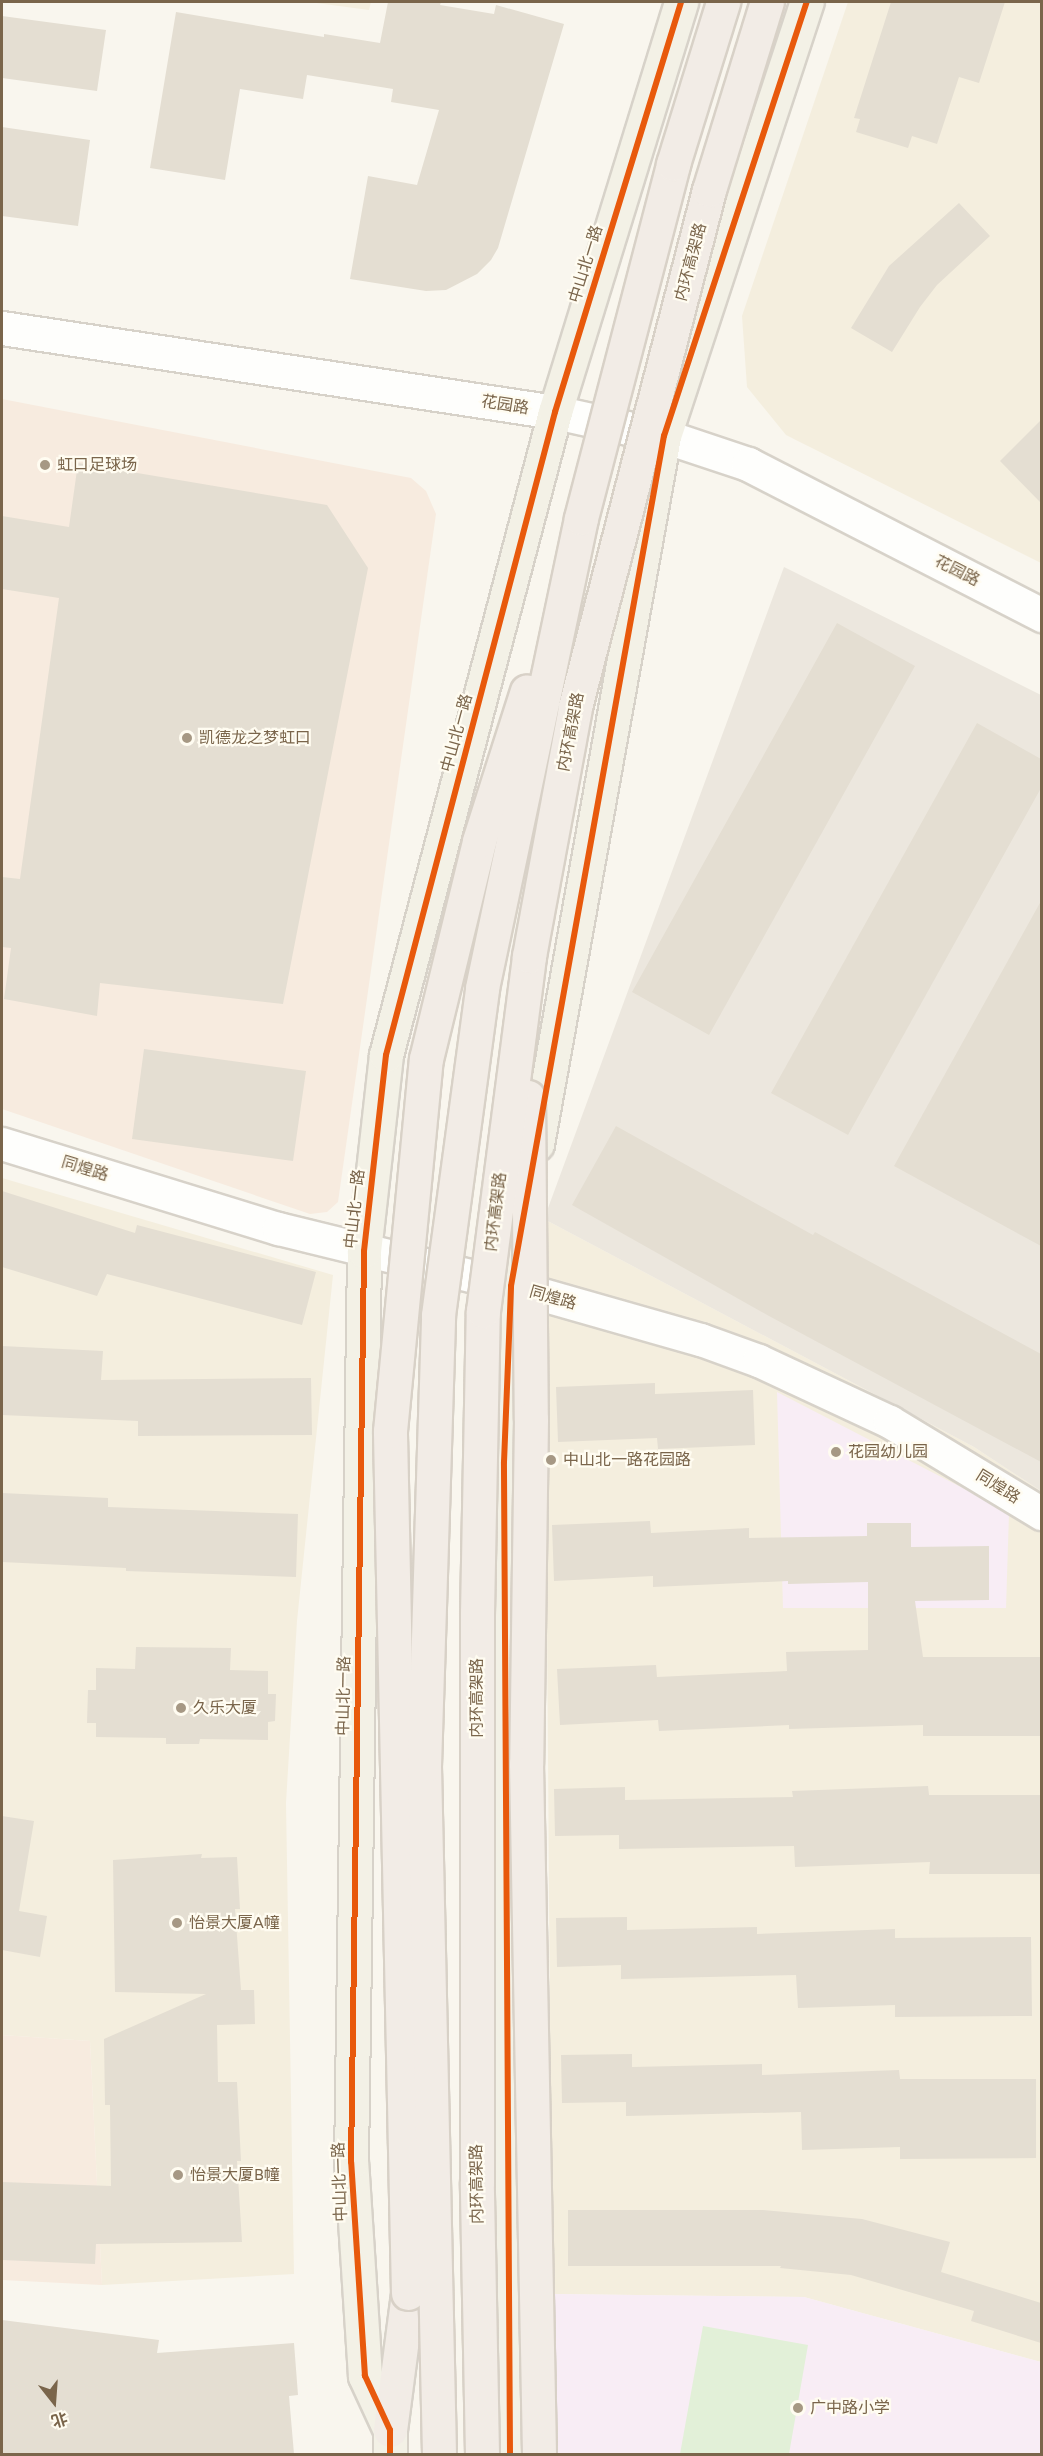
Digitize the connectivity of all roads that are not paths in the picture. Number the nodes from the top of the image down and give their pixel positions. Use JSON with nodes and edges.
{"nodes":[{"id":1,"x":681,"y":2,"type":"edge"},
{"id":2,"x":723,"y":2,"type":"edge"},
{"id":3,"x":767,"y":2,"type":"edge"},
{"id":4,"x":807,"y":2,"type":"edge"},
{"id":5,"x":2,"y":328,"type":"edge"},
{"id":6,"x":555,"y":412,"type":"junction"},
{"id":7,"x":664,"y":436,"type":"junction"},
{"id":8,"x":581,"y":518,"type":"junction"},
{"id":9,"x":1041,"y":615,"type":"edge"},
{"id":10,"x":529,"y":956,"type":"junction"},
{"id":11,"x":2,"y":1144,"type":"edge"},
{"id":12,"x":363,"y":1251,"type":"junction"},
{"id":13,"x":511,"y":1286,"type":"junction"},
{"id":14,"x":1041,"y":1514,"type":"edge"},
{"id":15,"x":390,"y":2442,"type":"edge"},
{"id":16,"x":439,"y":2454,"type":"edge"},
{"id":17,"x":482,"y":2454,"type":"edge"},
{"id":18,"x":510,"y":2454,"type":"edge"},
{"id":19,"x":539,"y":2454,"type":"edge"}],
"edges":[{"from":1,"to":6,"type":"main road","name":"中山北一路"},
{"from":2,"to":8,"type":"highway","name":"内环高架路","bridge":true},
{"from":3,"to":10,"type":"highway","name":"内环高架路","bridge":true},
{"from":4,"to":7,"type":"main road"},
{"from":5,"to":6,"type":"main road","name":"花园路"},
{"from":6,"to":7,"type":"main road","name":"花园路"},
{"from":6,"to":12,"type":"main road","name":"中山北一路"},
{"from":7,"to":9,"type":"main road","name":"花园路"},
{"from":7,"to":13,"type":"main road"},
{"from":8,"to":15,"type":"highway","bridge":true},
{"from":8,"to":16,"type":"highway","name":"内环高架路","bridge":true},
{"from":10,"to":17,"type":"highway","name":"内环高架路","bridge":true},
{"from":10,"to":19,"type":"highway","bridge":true},
{"from":11,"to":12,"type":"street","name":"同煌路"},
{"from":12,"to":13,"type":"street","name":"同煌路"},
{"from":12,"to":15,"type":"main road","name":"中山北一路"},
{"from":13,"to":14,"type":"street","name":"同煌路"},
{"from":13,"to":18,"type":"main road"}]}
